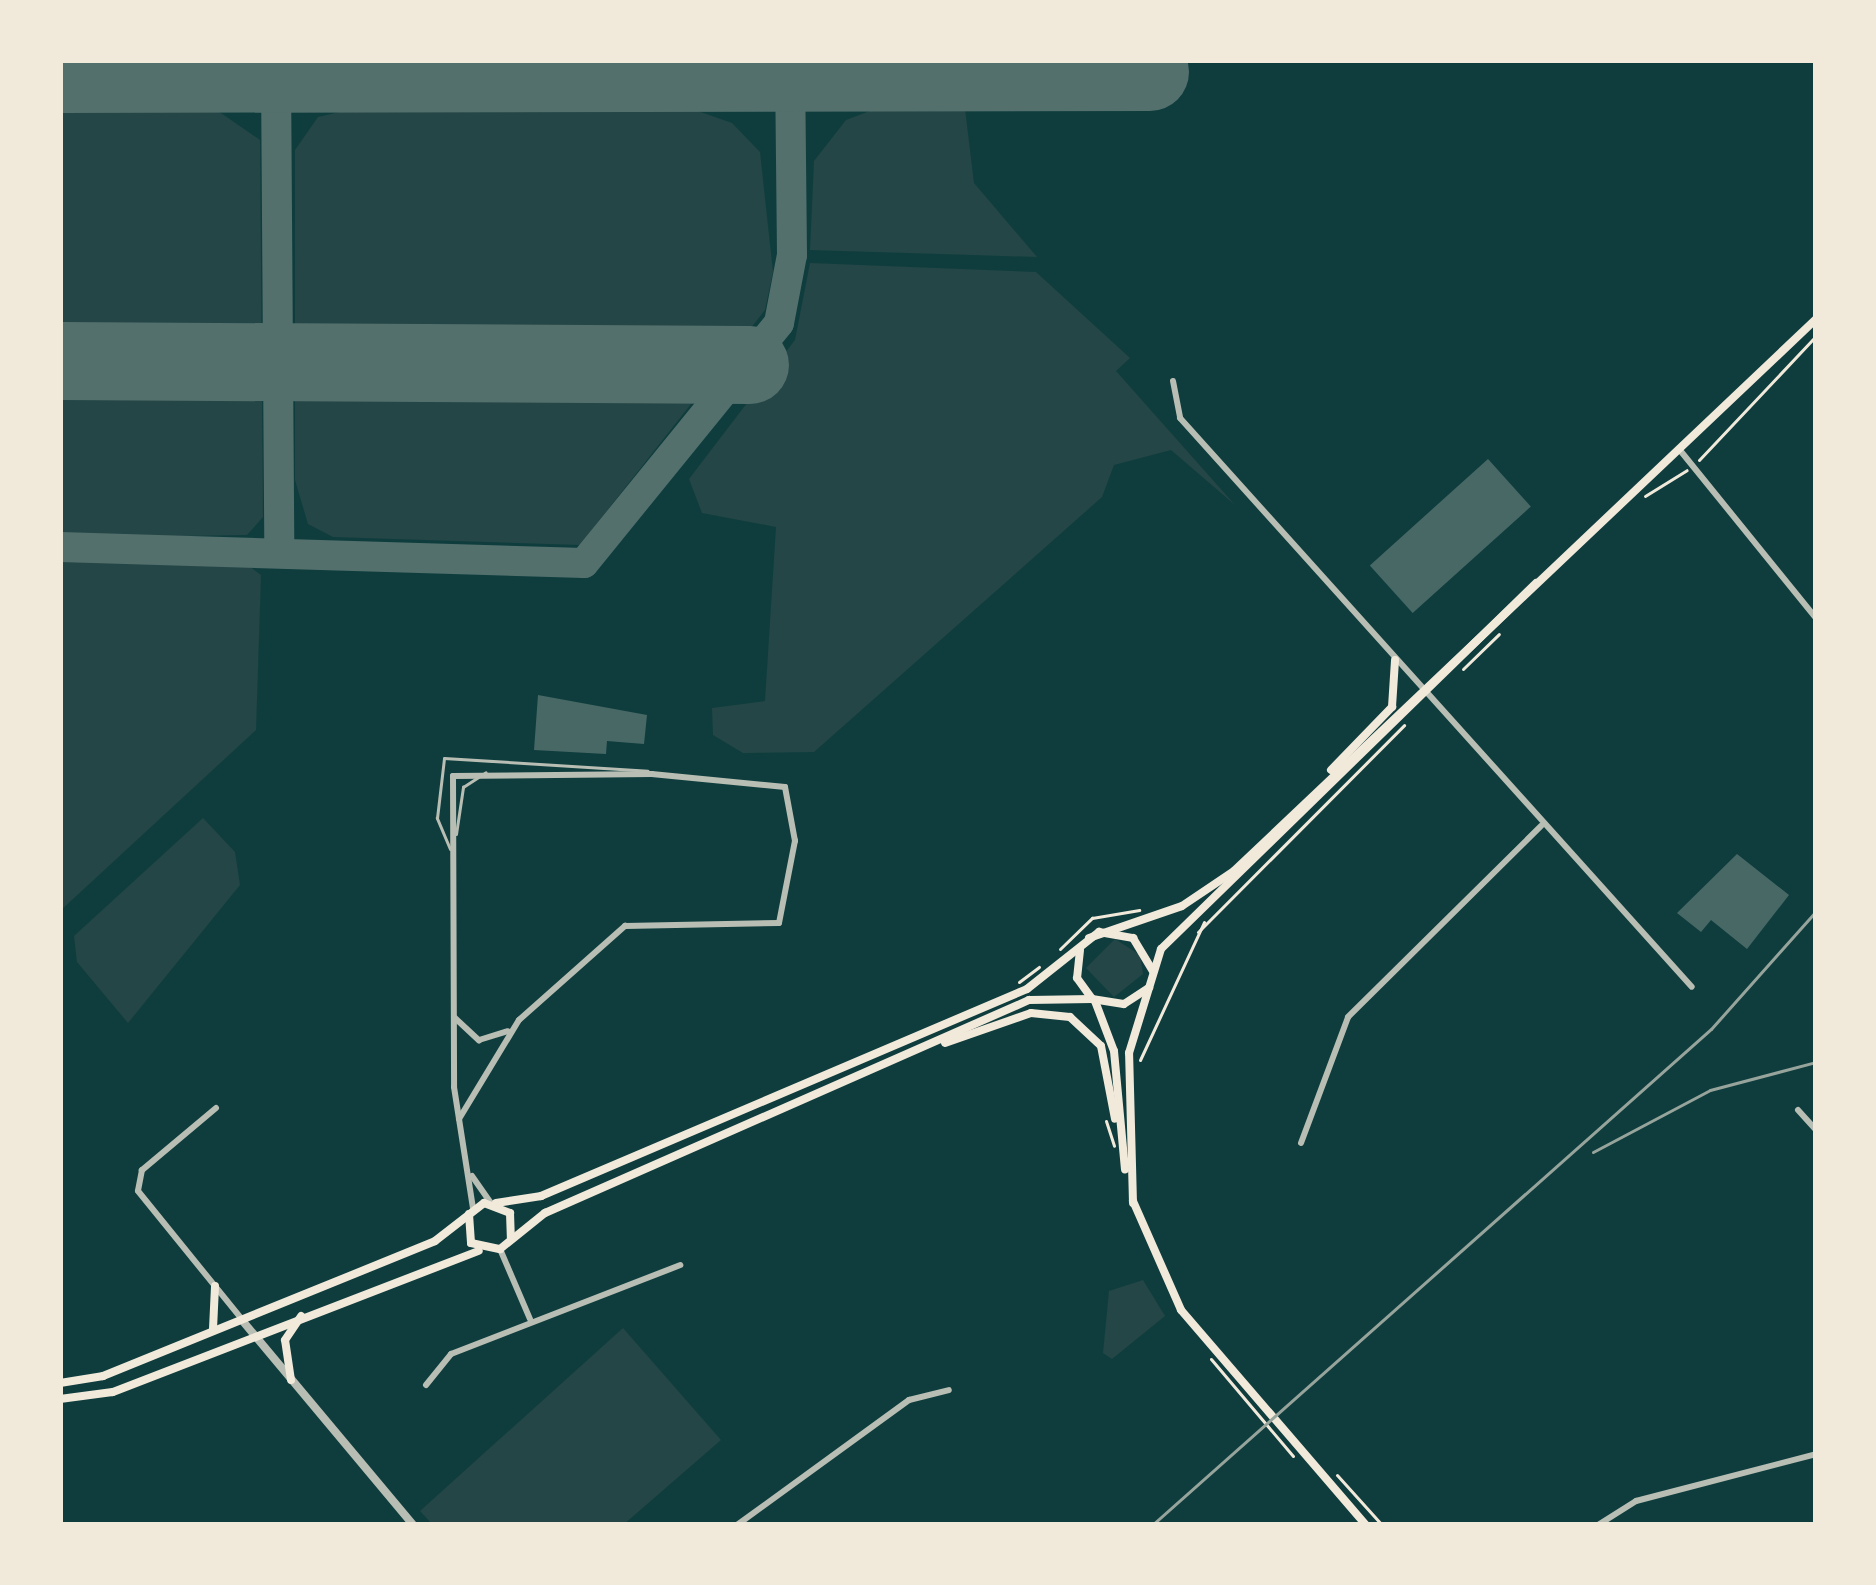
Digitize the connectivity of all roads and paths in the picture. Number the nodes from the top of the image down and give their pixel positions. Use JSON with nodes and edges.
{"nodes":[{"id":1,"x":1816,"y":319,"type":"edge"},
{"id":2,"x":1816,"y":336,"type":"edge"},
{"id":3,"x":1173,"y":381,"type":"dead end"},
{"id":4,"x":1676,"y":446,"type":"junction"},
{"id":5,"x":1692,"y":465,"type":"junction"},
{"id":6,"x":1641,"y":499,"type":"dead end"},
{"id":7,"x":1562,"y":553,"type":"junction"},
{"id":8,"x":1816,"y":618,"type":"edge"},
{"id":9,"x":1511,"y":622,"type":"dead end"},
{"id":10,"x":1395,"y":660,"type":"junction"},
{"id":11,"x":1465,"y":668,"type":"dead end"},
{"id":12,"x":1419,"y":687,"type":"junction"},
{"id":13,"x":1427,"y":697,"type":"junction"},
{"id":14,"x":1400,"y":736,"type":"dead end"},
{"id":15,"x":486,"y":772,"type":"junction"},
{"id":16,"x":652,"y":774,"type":"junction"},
{"id":17,"x":1312,"y":794,"type":"junction"},
{"id":18,"x":1540,"y":826,"type":"junction"},
{"id":19,"x":450,"y":855,"type":"junction"},
{"id":20,"x":1086,"y":941,"type":"junction"},
{"id":21,"x":1152,"y":982,"type":"junction"},
{"id":22,"x":1692,"y":987,"type":"dead end"},
{"id":23,"x":1094,"y":1000,"type":"junction"},
{"id":24,"x":454,"y":1016,"type":"junction"},
{"id":25,"x":519,"y":1020,"type":"junction"},
{"id":26,"x":906,"y":1056,"type":"junction"},
{"id":27,"x":1128,"y":1082,"type":"junction"},
{"id":28,"x":216,"y":1108,"type":"dead end"},
{"id":29,"x":1798,"y":1109,"type":"dead end"},
{"id":30,"x":1105,"y":1116,"type":"dead end"},
{"id":31,"x":459,"y":1119,"type":"junction"},
{"id":32,"x":1816,"y":1130,"type":"edge"},
{"id":33,"x":1108,"y":1137,"type":"dead end"},
{"id":34,"x":1301,"y":1143,"type":"dead end"},
{"id":35,"x":1122,"y":1156,"type":"junction"},
{"id":36,"x":470,"y":1173,"type":"junction"},
{"id":37,"x":493,"y":1203,"type":"junction"},
{"id":38,"x":1133,"y":1203,"type":"junction"},
{"id":39,"x":471,"y":1211,"type":"junction"},
{"id":40,"x":500,"y":1248,"type":"junction"},
{"id":41,"x":680,"y":1265,"type":"dead end"},
{"id":42,"x":215,"y":1286,"type":"junction"},
{"id":43,"x":302,"y":1314,"type":"junction"},
{"id":44,"x":241,"y":1318,"type":"junction"},
{"id":45,"x":530,"y":1318,"type":"junction"},
{"id":46,"x":212,"y":1330,"type":"junction"},
{"id":47,"x":252,"y":1335,"type":"junction"},
{"id":48,"x":1213,"y":1370,"type":"dead end"},
{"id":49,"x":291,"y":1380,"type":"junction"},
{"id":50,"x":60,"y":1383,"type":"edge"},
{"id":51,"x":425,"y":1385,"type":"dead end"},
{"id":52,"x":949,"y":1390,"type":"dead end"},
{"id":53,"x":60,"y":1399,"type":"edge"},
{"id":54,"x":1247,"y":1399,"type":"junction"},
{"id":55,"x":1293,"y":1450,"type":"junction"},
{"id":56,"x":1816,"y":1454,"type":"edge"},
{"id":57,"x":412,"y":1525,"type":"edge"},
{"id":58,"x":737,"y":1525,"type":"edge"},
{"id":59,"x":1366,"y":1525,"type":"edge"},
{"id":60,"x":1598,"y":1525,"type":"edge"}],
"edges":[{"from":1,"to":4,"type":"main road"},
{"from":2,"to":5,"type":"path"},
{"from":3,"to":10,"type":"street"},
{"from":4,"to":5,"type":"street"},
{"from":4,"to":7,"type":"main road"},
{"from":5,"to":6,"type":"path"},
{"from":5,"to":8,"type":"street"},
{"from":7,"to":12,"type":"main road"},
{"from":7,"to":13,"type":"main road"},
{"from":9,"to":11,"type":"path"},
{"from":10,"to":12,"type":"street"},
{"from":10,"to":17,"type":"main road"},
{"from":12,"to":13,"type":"street"},
{"from":12,"to":17,"type":"main road"},
{"from":13,"to":18,"type":"street"},
{"from":13,"to":21,"type":"main road"},
{"from":14,"to":27,"type":"path"},
{"from":15,"to":16,"type":"street"},
{"from":15,"to":19,"type":"lane"},
{"from":15,"to":19,"type":"street"},
{"from":16,"to":19,"type":"lane"},
{"from":16,"to":25,"type":"street"},
{"from":17,"to":20,"type":"main road"},
{"from":18,"to":22,"type":"street"},
{"from":18,"to":34,"type":"street"},
{"from":19,"to":24,"type":"street"},
{"from":20,"to":21,"type":"main road"},
{"from":20,"to":23,"type":"main road"},
{"from":20,"to":37,"type":"main road"},
{"from":21,"to":23,"type":"main road"},
{"from":21,"to":27,"type":"main road"},
{"from":23,"to":26,"type":"main road"},
{"from":23,"to":35,"type":"main road"},
{"from":24,"to":25,"type":"street"},
{"from":24,"to":31,"type":"street"},
{"from":25,"to":31,"type":"street"},
{"from":26,"to":35,"type":"main road"},
{"from":26,"to":40,"type":"main road"},
{"from":27,"to":38,"type":"main road"},
{"from":28,"to":42,"type":"street"},
{"from":29,"to":32,"type":"street"},
{"from":30,"to":33,"type":"path"},
{"from":31,"to":36,"type":"street"},
{"from":35,"to":38,"type":"main road"},
{"from":36,"to":37,"type":"street"},
{"from":36,"to":39,"type":"street"},
{"from":37,"to":39,"type":"main road"},
{"from":37,"to":40,"type":"main road"},
{"from":38,"to":54,"type":"main road"},
{"from":39,"to":40,"type":"main road"},
{"from":39,"to":44,"type":"main road"},
{"from":40,"to":43,"type":"main road"},
{"from":40,"to":45,"type":"street"},
{"from":41,"to":45,"type":"street"},
{"from":42,"to":44,"type":"street"},
{"from":42,"to":46,"type":"main road"},
{"from":43,"to":47,"type":"main road"},
{"from":43,"to":49,"type":"main road"},
{"from":44,"to":46,"type":"main road"},
{"from":44,"to":47,"type":"street"},
{"from":45,"to":51,"type":"street"},
{"from":46,"to":50,"type":"main road"},
{"from":47,"to":49,"type":"street"},
{"from":47,"to":53,"type":"main road"},
{"from":48,"to":54,"type":"path"},
{"from":49,"to":57,"type":"street"},
{"from":52,"to":58,"type":"street"},
{"from":54,"to":55,"type":"main road"},
{"from":54,"to":55,"type":"path"},
{"from":55,"to":59,"type":"main road"},
{"from":56,"to":60,"type":"street"}]}
